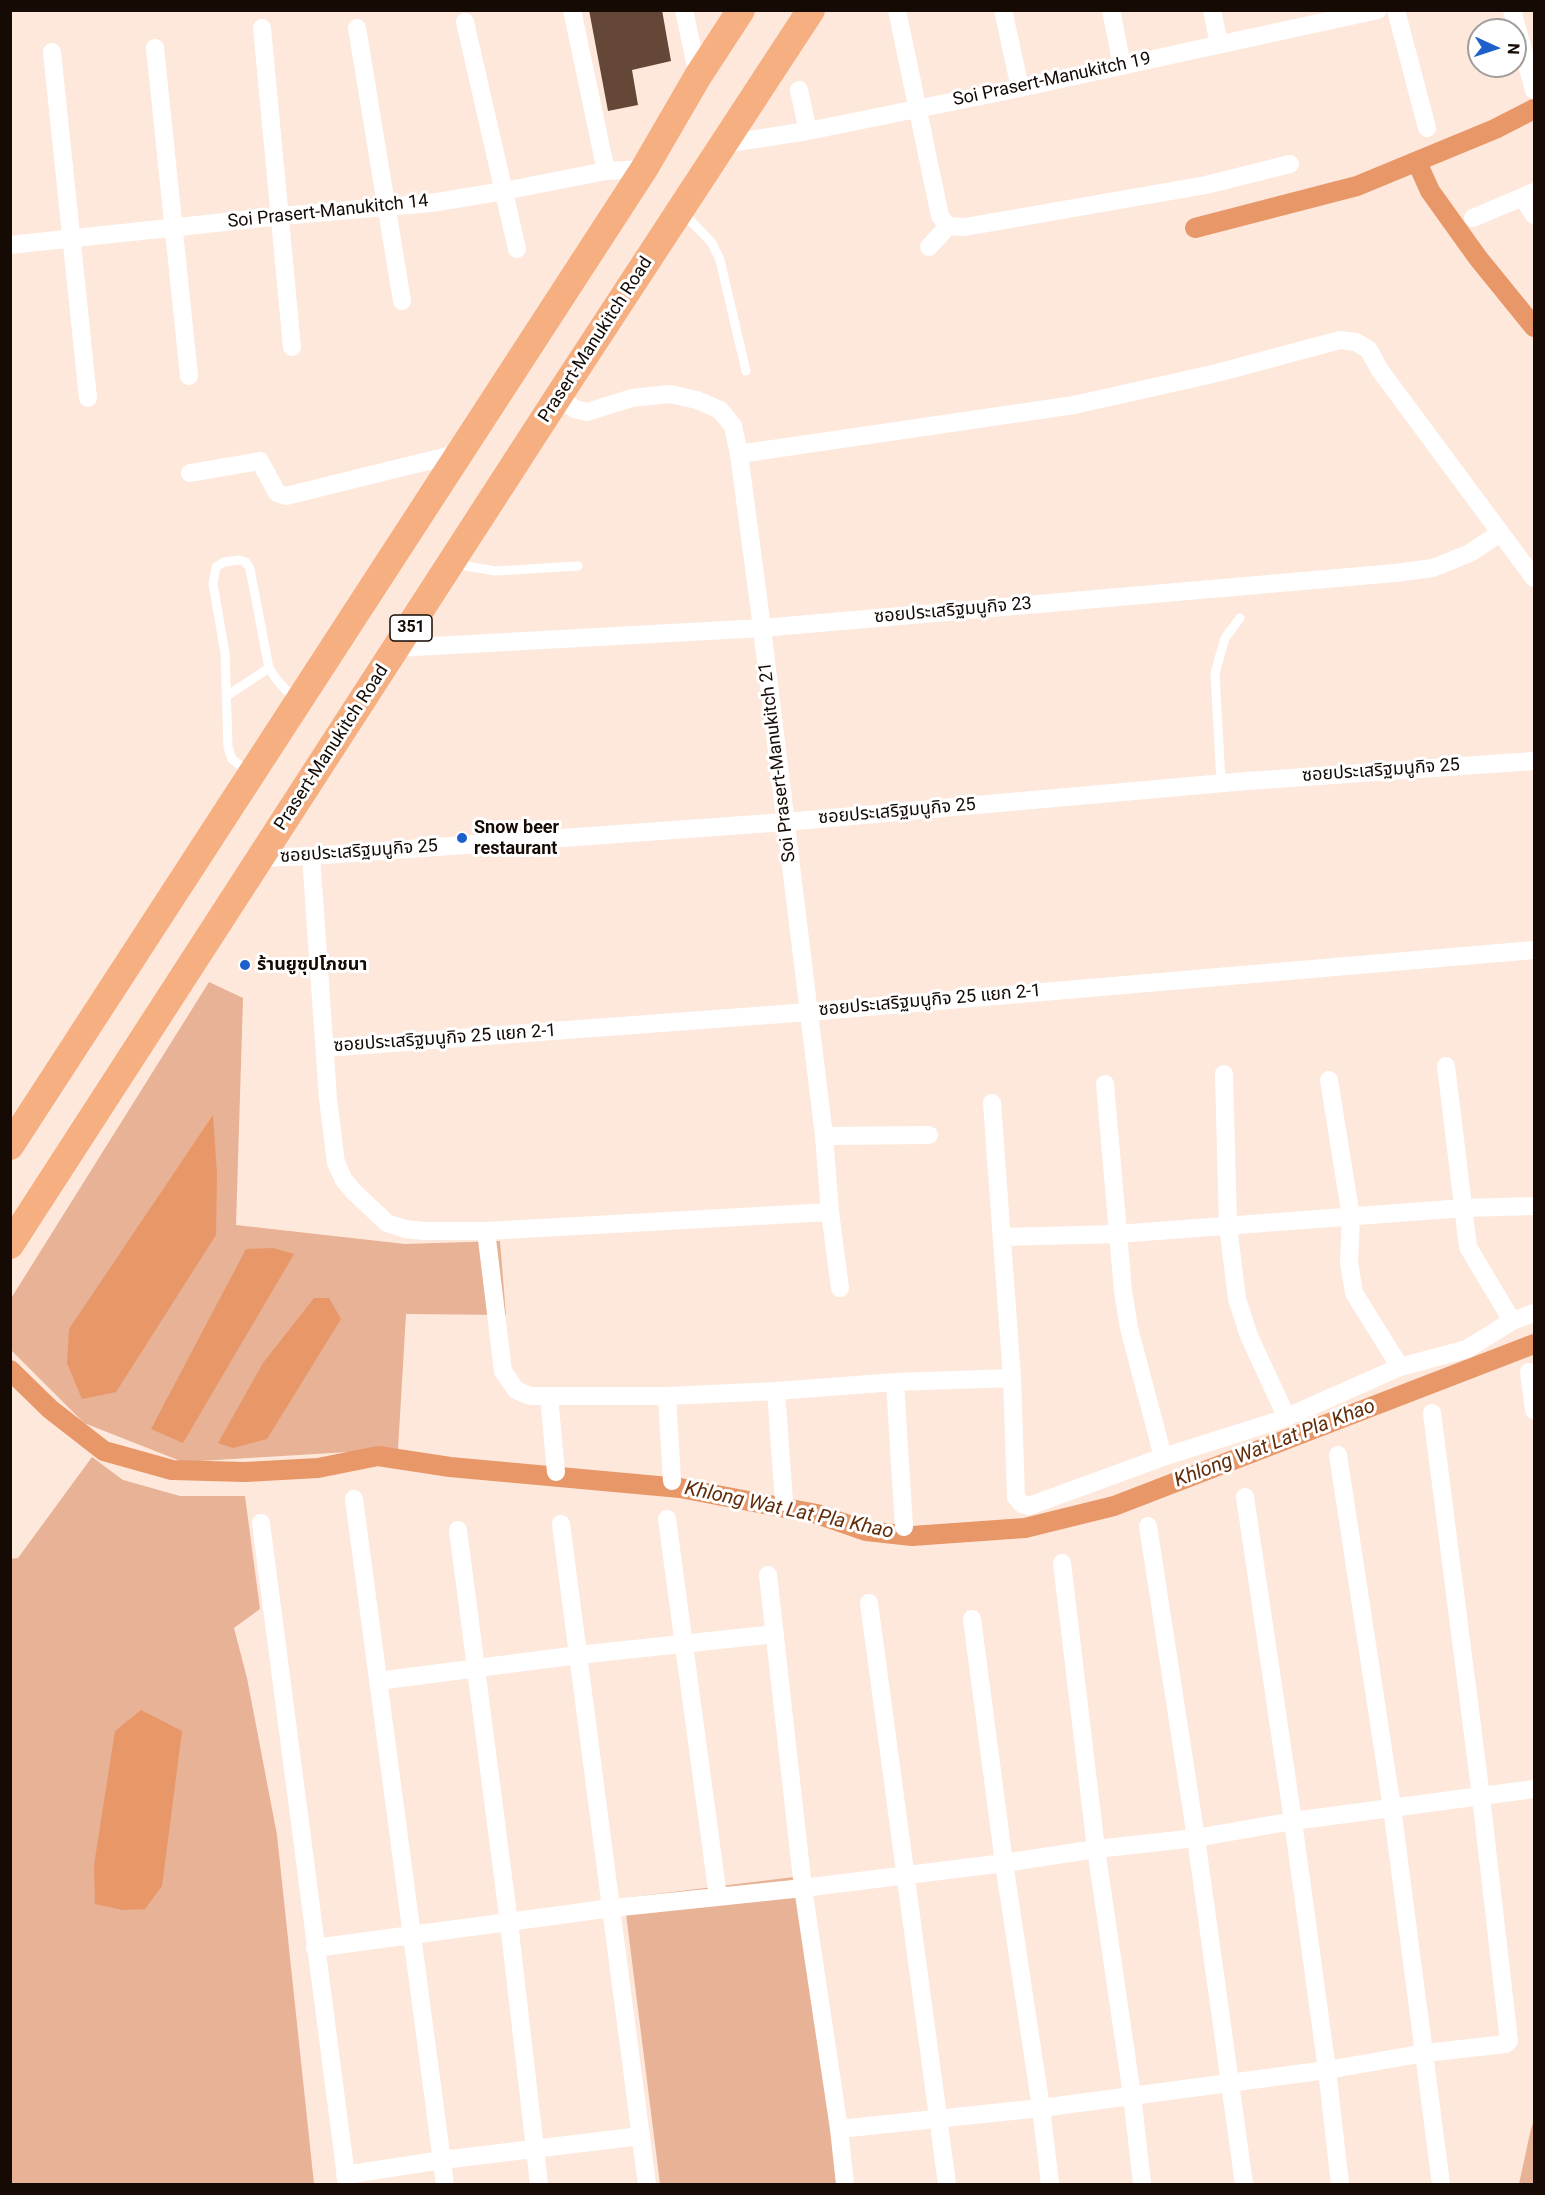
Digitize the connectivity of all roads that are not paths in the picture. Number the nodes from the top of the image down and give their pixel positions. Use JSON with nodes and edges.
{"nodes":[{"id":1,"x":573,"y":10,"type":"edge"},
{"id":2,"x":684,"y":10,"type":"edge"},
{"id":3,"x":741,"y":10,"type":"edge"},
{"id":4,"x":811,"y":10,"type":"edge"},
{"id":5,"x":897,"y":10,"type":"edge"},
{"id":6,"x":1003,"y":10,"type":"edge"},
{"id":7,"x":1111,"y":10,"type":"edge"},
{"id":8,"x":1212,"y":10,"type":"edge"},
{"id":9,"x":1378,"y":10,"type":"edge"},
{"id":10,"x":1396,"y":10,"type":"edge"},
{"id":11,"x":1512,"y":10,"type":"edge"},
{"id":12,"x":1326,"y":16,"type":"edge"},
{"id":13,"x":465,"y":22,"type":"dead end"},
{"id":14,"x":262,"y":28,"type":"dead end"},
{"id":15,"x":357,"y":28,"type":"dead end"},
{"id":16,"x":1219,"y":44,"type":"junction"},
{"id":17,"x":155,"y":48,"type":"dead end"},
{"id":18,"x":52,"y":52,"type":"dead end"},
{"id":19,"x":1122,"y":65,"type":"junction"},
{"id":20,"x":698,"y":76,"type":"junction"},
{"id":21,"x":1020,"y":88,"type":"junction"},
{"id":22,"x":799,"y":90,"type":"dead end"},
{"id":23,"x":1534,"y":90,"type":"edge"},
{"id":24,"x":916,"y":108,"type":"junction"},
{"id":25,"x":1426,"y":128,"type":"dead end"},
{"id":26,"x":808,"y":131,"type":"junction"},
{"id":27,"x":724,"y":144,"type":"junction"},
{"id":28,"x":1290,"y":164,"type":"dead end"},
{"id":29,"x":644,"y":169,"type":"junction"},
{"id":30,"x":606,"y":171,"type":"junction"},
{"id":31,"x":504,"y":191,"type":"junction"},
{"id":32,"x":1528,"y":194,"type":"edge"},
{"id":33,"x":388,"y":208,"type":"junction"},
{"id":34,"x":680,"y":211,"type":"junction"},
{"id":35,"x":1534,"y":215,"type":"edge"},
{"id":36,"x":281,"y":216,"type":"junction"},
{"id":37,"x":1473,"y":218,"type":"dead end"},
{"id":38,"x":948,"y":226,"type":"junction"},
{"id":39,"x":175,"y":228,"type":"junction"},
{"id":40,"x":73,"y":239,"type":"junction"},
{"id":41,"x":10,"y":245,"type":"edge"},
{"id":42,"x":929,"y":247,"type":"dead end"},
{"id":43,"x":518,"y":249,"type":"dead end"},
{"id":44,"x":402,"y":301,"type":"dead end"},
{"id":45,"x":292,"y":347,"type":"dead end"},
{"id":46,"x":746,"y":371,"type":"dead end"},
{"id":47,"x":189,"y":376,"type":"dead end"},
{"id":48,"x":558,"y":397,"type":"junction"},
{"id":49,"x":88,"y":398,"type":"dead end"},
{"id":50,"x":460,"y":453,"type":"junction"},
{"id":51,"x":739,"y":454,"type":"junction"},
{"id":52,"x":190,"y":473,"type":"dead end"},
{"id":53,"x":1500,"y":533,"type":"junction"},
{"id":54,"x":452,"y":563,"type":"junction"},
{"id":55,"x":578,"y":566,"type":"dead end"},
{"id":56,"x":1534,"y":578,"type":"edge"},
{"id":57,"x":1240,"y":618,"type":"dead end"},
{"id":58,"x":762,"y":628,"type":"junction"},
{"id":59,"x":397,"y":648,"type":"junction"},
{"id":60,"x":269,"y":668,"type":"junction"},
{"id":61,"x":228,"y":695,"type":"junction"},
{"id":62,"x":298,"y":702,"type":"junction"},
{"id":63,"x":1534,"y":761,"type":"edge"},
{"id":64,"x":251,"y":775,"type":"junction"},
{"id":65,"x":1221,"y":783,"type":"junction"},
{"id":66,"x":785,"y":822,"type":"junction"},
{"id":67,"x":310,"y":856,"type":"junction"},
{"id":68,"x":260,"y":858,"type":"junction"},
{"id":69,"x":1534,"y":950,"type":"edge"},
{"id":70,"x":809,"y":1011,"type":"junction"},
{"id":71,"x":325,"y":1048,"type":"junction"},
{"id":72,"x":1446,"y":1066,"type":"dead end"},
{"id":73,"x":1224,"y":1074,"type":"dead end"},
{"id":74,"x":1329,"y":1080,"type":"dead end"},
{"id":75,"x":1105,"y":1084,"type":"dead end"},
{"id":76,"x":992,"y":1103,"type":"dead end"},
{"id":77,"x":929,"y":1135,"type":"dead end"},
{"id":78,"x":824,"y":1136,"type":"junction"},
{"id":79,"x":10,"y":1146,"type":"edge"},
{"id":80,"x":1534,"y":1206,"type":"edge"},
{"id":81,"x":1464,"y":1208,"type":"junction"},
{"id":82,"x":830,"y":1212,"type":"junction"},
{"id":83,"x":1351,"y":1217,"type":"junction"},
{"id":84,"x":1228,"y":1226,"type":"junction"},
{"id":85,"x":486,"y":1231,"type":"junction"},
{"id":86,"x":1117,"y":1234,"type":"junction"},
{"id":87,"x":1002,"y":1237,"type":"junction"},
{"id":88,"x":10,"y":1245,"type":"edge"},
{"id":89,"x":840,"y":1288,"type":"dead end"},
{"id":90,"x":1534,"y":1313,"type":"edge"},
{"id":91,"x":1512,"y":1321,"type":"junction"},
{"id":92,"x":1400,"y":1367,"type":"junction"},
{"id":93,"x":1529,"y":1372,"type":"dead end"},
{"id":94,"x":1012,"y":1378,"type":"junction"},
{"id":95,"x":895,"y":1383,"type":"junction"},
{"id":96,"x":776,"y":1392,"type":"junction"},
{"id":97,"x":667,"y":1396,"type":"junction"},
{"id":98,"x":549,"y":1397,"type":"junction"},
{"id":99,"x":1534,"y":1410,"type":"edge"},
{"id":100,"x":1432,"y":1413,"type":"dead end"},
{"id":101,"x":1286,"y":1416,"type":"junction"},
{"id":102,"x":1338,"y":1455,"type":"dead end"},
{"id":103,"x":1162,"y":1457,"type":"junction"},
{"id":104,"x":556,"y":1472,"type":"dead end"},
{"id":105,"x":672,"y":1481,"type":"dead end"},
{"id":106,"x":1245,"y":1497,"type":"dead end"},
{"id":107,"x":354,"y":1499,"type":"dead end"},
{"id":108,"x":784,"y":1502,"type":"dead end"},
{"id":109,"x":666,"y":1518,"type":"dead end"},
{"id":110,"x":261,"y":1523,"type":"dead end"},
{"id":111,"x":561,"y":1524,"type":"dead end"},
{"id":112,"x":1148,"y":1526,"type":"dead end"},
{"id":113,"x":904,"y":1527,"type":"dead end"},
{"id":114,"x":458,"y":1530,"type":"dead end"},
{"id":115,"x":1062,"y":1563,"type":"dead end"},
{"id":116,"x":768,"y":1575,"type":"dead end"},
{"id":117,"x":869,"y":1603,"type":"dead end"},
{"id":118,"x":972,"y":1619,"type":"dead end"},
{"id":119,"x":775,"y":1634,"type":"junction"},
{"id":120,"x":683,"y":1642,"type":"junction"},
{"id":121,"x":578,"y":1655,"type":"junction"},
{"id":122,"x":476,"y":1667,"type":"junction"},
{"id":123,"x":378,"y":1681,"type":"junction"},
{"id":124,"x":1534,"y":1789,"type":"edge"},
{"id":125,"x":1481,"y":1797,"type":"junction"},
{"id":126,"x":1392,"y":1808,"type":"junction"},
{"id":127,"x":1293,"y":1821,"type":"junction"},
{"id":128,"x":1196,"y":1838,"type":"junction"},
{"id":129,"x":1096,"y":1849,"type":"junction"},
{"id":130,"x":1004,"y":1863,"type":"junction"},
{"id":131,"x":905,"y":1875,"type":"junction"},
{"id":132,"x":803,"y":1888,"type":"junction"},
{"id":133,"x":718,"y":1897,"type":"junction"},
{"id":134,"x":612,"y":1908,"type":"junction"},
{"id":135,"x":508,"y":1923,"type":"junction"},
{"id":136,"x":412,"y":1935,"type":"junction"},
{"id":137,"x":315,"y":1948,"type":"junction"},
{"id":138,"x":1425,"y":2053,"type":"junction"},
{"id":139,"x":1327,"y":2070,"type":"junction"},
{"id":140,"x":1229,"y":2082,"type":"junction"},
{"id":141,"x":1132,"y":2095,"type":"junction"},
{"id":142,"x":1041,"y":2108,"type":"junction"},
{"id":143,"x":939,"y":2120,"type":"junction"},
{"id":144,"x":839,"y":2129,"type":"junction"},
{"id":145,"x":640,"y":2136,"type":"junction"},
{"id":146,"x":534,"y":2150,"type":"junction"},
{"id":147,"x":442,"y":2160,"type":"junction"},
{"id":148,"x":346,"y":2180,"type":"edge"},
{"id":149,"x":445,"y":2184,"type":"edge"},
{"id":150,"x":539,"y":2184,"type":"edge"},
{"id":151,"x":647,"y":2184,"type":"edge"},
{"id":152,"x":845,"y":2184,"type":"edge"},
{"id":153,"x":947,"y":2184,"type":"edge"},
{"id":154,"x":1050,"y":2184,"type":"edge"},
{"id":155,"x":1143,"y":2184,"type":"edge"},
{"id":156,"x":1244,"y":2184,"type":"edge"},
{"id":157,"x":1340,"y":2184,"type":"edge"},
{"id":158,"x":1441,"y":2184,"type":"edge"}],
"edges":[{"from":1,"to":30,"type":"street"},
{"from":2,"to":20,"type":"street"},
{"from":3,"to":20,"type":"main road"},
{"from":4,"to":27,"type":"main road","name":"Prasert-Manukitch Road","number":"351"},
{"from":5,"to":24,"type":"street"},
{"from":6,"to":21,"type":"street"},
{"from":7,"to":19,"type":"street"},
{"from":8,"to":16,"type":"street"},
{"from":9,"to":12,"type":"street","name":"Soi Prasert-Manukitch 19"},
{"from":10,"to":25,"type":"street"},
{"from":11,"to":23,"type":"street"},
{"from":12,"to":16,"type":"street","name":"Soi Prasert-Manukitch 19"},
{"from":13,"to":31,"type":"street"},
{"from":14,"to":36,"type":"street"},
{"from":15,"to":33,"type":"street"},
{"from":16,"to":19,"type":"street","name":"Soi Prasert-Manukitch 19"},
{"from":17,"to":39,"type":"street"},
{"from":18,"to":40,"type":"street"},
{"from":19,"to":21,"type":"street","name":"Soi Prasert-Manukitch 19"},
{"from":20,"to":29,"type":"main road"},
{"from":21,"to":24,"type":"street","name":"Soi Prasert-Manukitch 19"},
{"from":22,"to":26,"type":"street"},
{"from":24,"to":26,"type":"street","name":"Soi Prasert-Manukitch 19"},
{"from":24,"to":38,"type":"street"},
{"from":26,"to":27,"type":"street","name":"Soi Prasert-Manukitch 19"},
{"from":27,"to":34,"type":"main road","name":"Prasert-Manukitch Road","number":"351"},
{"from":28,"to":38,"type":"street"},
{"from":29,"to":30,"type":"street","name":"Soi Prasert-Manukitch 14"},
{"from":29,"to":50,"type":"main road"},
{"from":30,"to":31,"type":"street","name":"Soi Prasert-Manukitch 14"},
{"from":31,"to":33,"type":"street","name":"Soi Prasert-Manukitch 14"},
{"from":31,"to":43,"type":"street"},
{"from":32,"to":35,"type":"street"},
{"from":32,"to":37,"type":"street"},
{"from":33,"to":36,"type":"street","name":"Soi Prasert-Manukitch 14"},
{"from":33,"to":44,"type":"street"},
{"from":34,"to":46,"type":"lane"},
{"from":34,"to":48,"type":"main road","name":"Prasert-Manukitch Road","number":"351"},
{"from":36,"to":39,"type":"street","name":"Soi Prasert-Manukitch 14"},
{"from":36,"to":45,"type":"street"},
{"from":38,"to":42,"type":"street"},
{"from":39,"to":40,"type":"street","name":"Soi Prasert-Manukitch 14"},
{"from":39,"to":47,"type":"street"},
{"from":40,"to":41,"type":"street","name":"Soi Prasert-Manukitch 14"},
{"from":40,"to":49,"type":"street"},
{"from":48,"to":51,"type":"street","name":"Soi Prasert-Manukitch 21"},
{"from":48,"to":54,"type":"main road","name":"Prasert-Manukitch Road","number":"351"},
{"from":50,"to":52,"type":"street"},
{"from":50,"to":62,"type":"main road"},
{"from":51,"to":53,"type":"street"},
{"from":51,"to":58,"type":"street","name":"Soi Prasert-Manukitch 21"},
{"from":53,"to":56,"type":"street"},
{"from":53,"to":58,"type":"street","name":"ซอยประเสริฐมนูกิจ 23"},
{"from":54,"to":55,"type":"lane"},
{"from":54,"to":59,"type":"main road","name":"Prasert-Manukitch Road","number":"351"},
{"from":57,"to":65,"type":"lane"},
{"from":58,"to":59,"type":"street","name":"ซอยประเสริฐมนูกิจ 23"},
{"from":58,"to":66,"type":"street","name":"Soi Prasert-Manukitch 21"},
{"from":59,"to":68,"type":"main road","name":"Prasert-Manukitch Road","number":"351"},
{"from":60,"to":61,"type":"lane"},
{"from":60,"to":61,"type":"lane"},
{"from":60,"to":62,"type":"lane"},
{"from":61,"to":64,"type":"lane"},
{"from":62,"to":64,"type":"main road"},
{"from":63,"to":65,"type":"street","name":"ซอยประเสริฐมนูกิจ 25"},
{"from":64,"to":79,"type":"main road"},
{"from":65,"to":66,"type":"street","name":"ซอยประเสริฐมนูกิจ 25"},
{"from":66,"to":67,"type":"street","name":"ซอยประเสริฐมนูกิจ 25"},
{"from":66,"to":70,"type":"street","name":"Soi Prasert-Manukitch 21"},
{"from":67,"to":68,"type":"street","name":"ซอยประเสริฐมนูกิจ 25"},
{"from":67,"to":71,"type":"street"},
{"from":68,"to":88,"type":"main road","name":"Prasert-Manukitch Road","number":"351"},
{"from":69,"to":70,"type":"street","name":"ซอยประเสริฐมนูกิจ 25 แยก 2-1"},
{"from":70,"to":71,"type":"street","name":"ซอยประเสริฐมนูกิจ 25 แยก 2-1"},
{"from":70,"to":78,"type":"street","name":"Soi Prasert-Manukitch 21"},
{"from":71,"to":85,"type":"street"},
{"from":72,"to":81,"type":"street"},
{"from":73,"to":84,"type":"street"},
{"from":74,"to":83,"type":"street"},
{"from":75,"to":86,"type":"street"},
{"from":76,"to":87,"type":"street"},
{"from":77,"to":78,"type":"street"},
{"from":78,"to":82,"type":"street","name":"Soi Prasert-Manukitch 21"},
{"from":80,"to":81,"type":"street"},
{"from":81,"to":83,"type":"street"},
{"from":81,"to":91,"type":"street"},
{"from":82,"to":85,"type":"street"},
{"from":82,"to":89,"type":"street","name":"Soi Prasert-Manukitch 21"},
{"from":83,"to":84,"type":"street"},
{"from":83,"to":92,"type":"street"},
{"from":84,"to":86,"type":"street"},
{"from":84,"to":101,"type":"street"},
{"from":85,"to":98,"type":"street"},
{"from":86,"to":87,"type":"street"},
{"from":86,"to":103,"type":"street"},
{"from":87,"to":94,"type":"street"},
{"from":90,"to":91,"type":"street"},
{"from":91,"to":92,"type":"street"},
{"from":92,"to":101,"type":"street"},
{"from":93,"to":99,"type":"street"},
{"from":94,"to":95,"type":"street"},
{"from":94,"to":103,"type":"street"},
{"from":95,"to":96,"type":"street"},
{"from":95,"to":113,"type":"street"},
{"from":96,"to":97,"type":"street"},
{"from":96,"to":108,"type":"street"},
{"from":97,"to":98,"type":"street"},
{"from":97,"to":105,"type":"street"},
{"from":98,"to":104,"type":"street"},
{"from":100,"to":125,"type":"street"},
{"from":101,"to":103,"type":"street"},
{"from":102,"to":126,"type":"street"},
{"from":106,"to":127,"type":"street"},
{"from":107,"to":123,"type":"street"},
{"from":109,"to":120,"type":"street"},
{"from":110,"to":137,"type":"street"},
{"from":111,"to":121,"type":"street"},
{"from":112,"to":128,"type":"street"},
{"from":114,"to":122,"type":"street"},
{"from":115,"to":129,"type":"street"},
{"from":116,"to":119,"type":"street"},
{"from":117,"to":131,"type":"street"},
{"from":118,"to":130,"type":"street"},
{"from":119,"to":120,"type":"street"},
{"from":119,"to":132,"type":"street"},
{"from":120,"to":121,"type":"street"},
{"from":120,"to":133,"type":"street"},
{"from":121,"to":122,"type":"street"},
{"from":121,"to":134,"type":"street"},
{"from":122,"to":123,"type":"street"},
{"from":122,"to":135,"type":"street"},
{"from":123,"to":136,"type":"street"},
{"from":124,"to":125,"type":"street"},
{"from":125,"to":126,"type":"street"},
{"from":125,"to":138,"type":"street"},
{"from":126,"to":127,"type":"street"},
{"from":126,"to":138,"type":"street"},
{"from":127,"to":128,"type":"street"},
{"from":127,"to":139,"type":"street"},
{"from":128,"to":129,"type":"street"},
{"from":128,"to":140,"type":"street"},
{"from":129,"to":130,"type":"street"},
{"from":129,"to":141,"type":"street"},
{"from":130,"to":131,"type":"street"},
{"from":130,"to":142,"type":"street"},
{"from":131,"to":132,"type":"street"},
{"from":131,"to":143,"type":"street"},
{"from":132,"to":133,"type":"street"},
{"from":132,"to":144,"type":"street"},
{"from":133,"to":134,"type":"street"},
{"from":134,"to":135,"type":"street"},
{"from":134,"to":145,"type":"street"},
{"from":135,"to":136,"type":"street"},
{"from":135,"to":146,"type":"street"},
{"from":136,"to":137,"type":"street"},
{"from":136,"to":147,"type":"street"},
{"from":137,"to":148,"type":"street"},
{"from":138,"to":139,"type":"street"},
{"from":138,"to":158,"type":"street"},
{"from":139,"to":140,"type":"street"},
{"from":139,"to":157,"type":"street"},
{"from":140,"to":141,"type":"street"},
{"from":140,"to":156,"type":"street"},
{"from":141,"to":142,"type":"street"},
{"from":141,"to":155,"type":"street"},
{"from":142,"to":143,"type":"street"},
{"from":142,"to":154,"type":"street"},
{"from":143,"to":144,"type":"street"},
{"from":143,"to":153,"type":"street"},
{"from":144,"to":152,"type":"street"},
{"from":145,"to":146,"type":"street"},
{"from":145,"to":151,"type":"street"},
{"from":146,"to":147,"type":"street"},
{"from":146,"to":150,"type":"street"},
{"from":147,"to":148,"type":"street"},
{"from":147,"to":149,"type":"street"}]}
